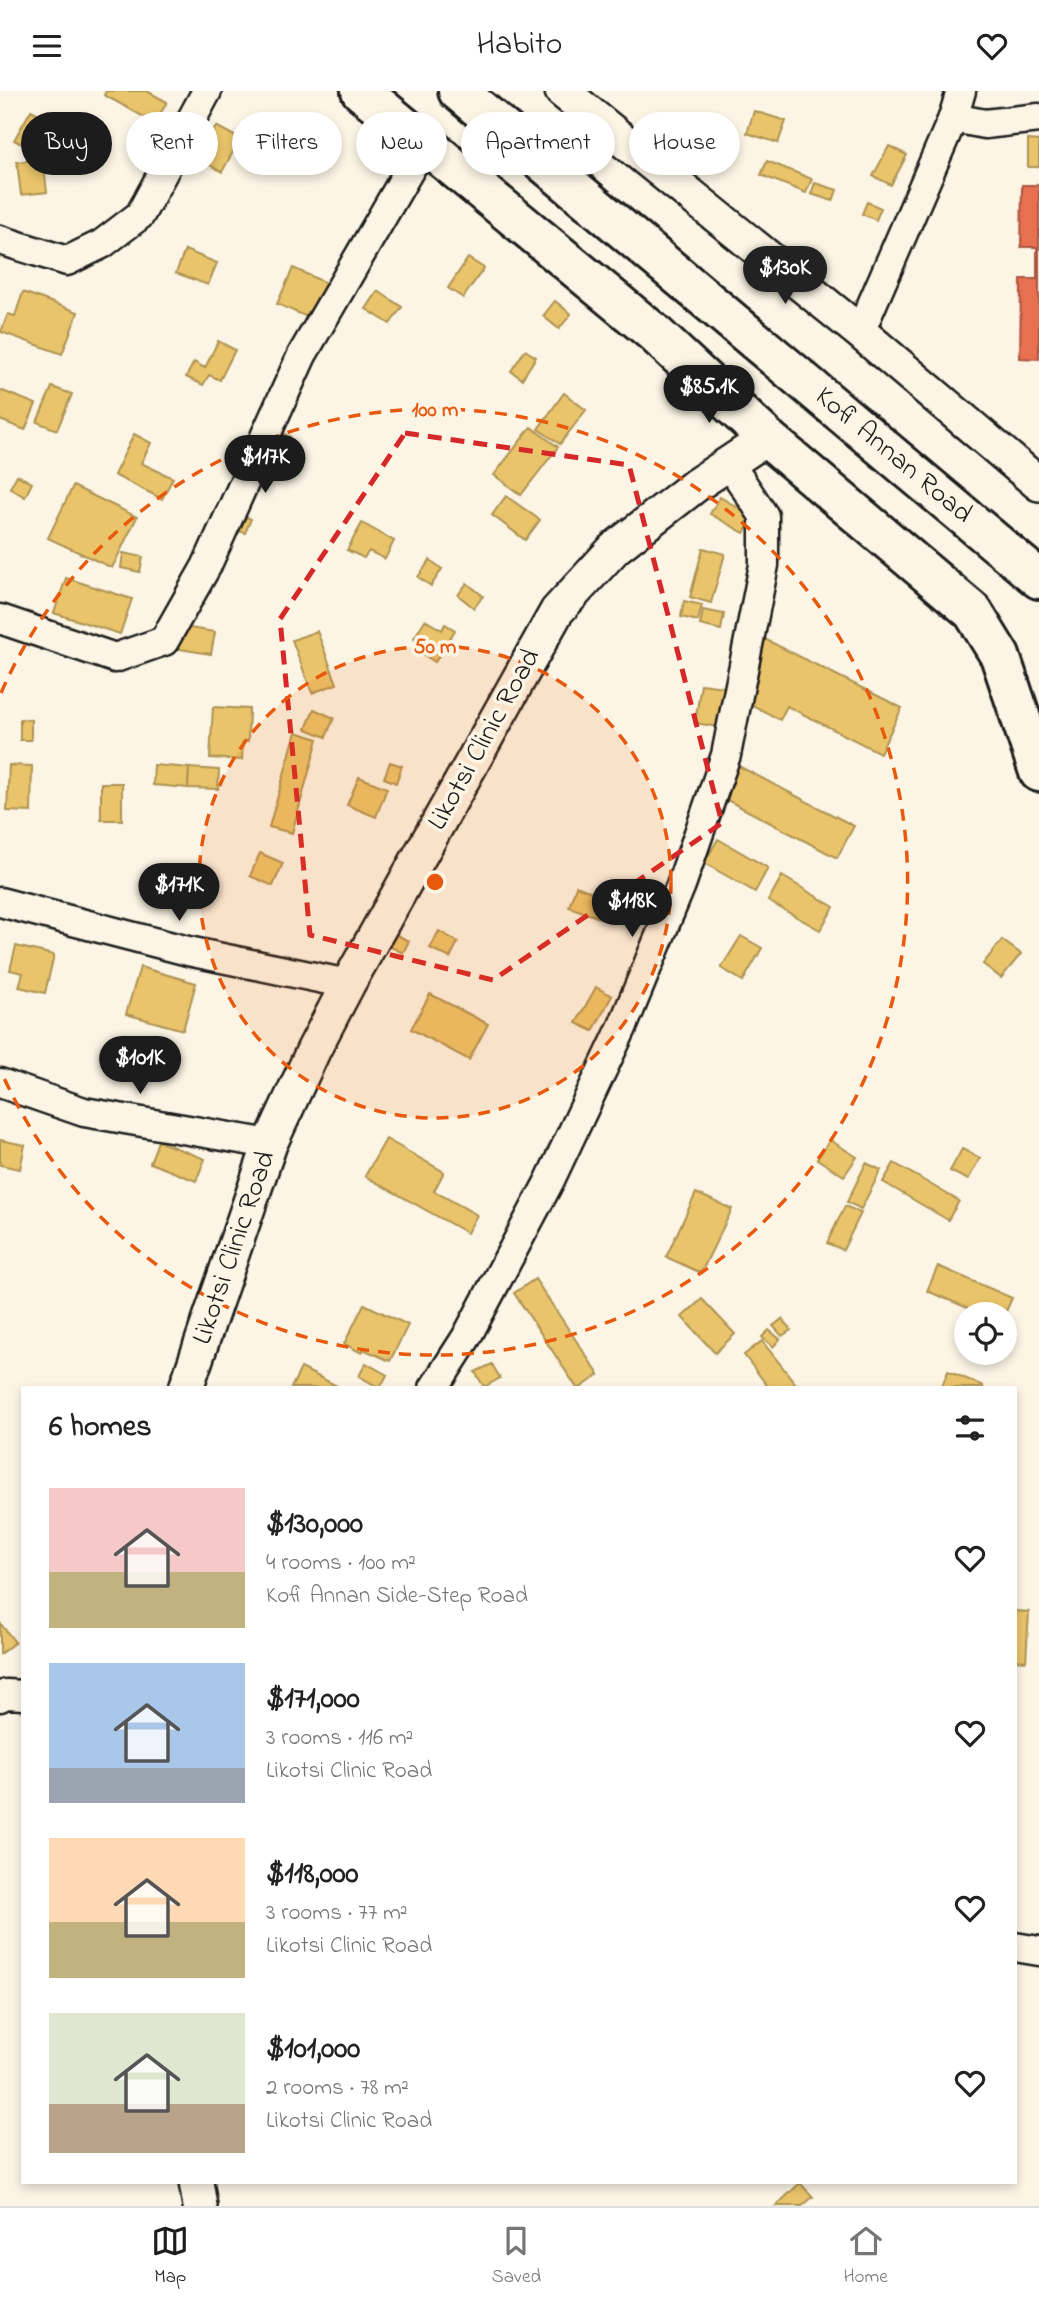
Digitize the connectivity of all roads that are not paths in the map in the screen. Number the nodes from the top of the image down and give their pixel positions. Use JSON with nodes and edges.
{"nodes":[{"id":1,"x":207,"y":91,"type":"edge"},
{"id":2,"x":361,"y":91,"type":"edge"},
{"id":3,"x":458,"y":91,"type":"edge"},
{"id":4,"x":562,"y":91,"type":"edge"},
{"id":5,"x":961,"y":91,"type":"edge"},
{"id":6,"x":387,"y":112,"type":"edge"},
{"id":7,"x":953,"y":118,"type":"junction"},
{"id":8,"x":1039,"y":118,"type":"edge"},
{"id":9,"x":447,"y":161,"type":"edge"},
{"id":10,"x":406,"y":175,"type":"edge"},
{"id":11,"x":0,"y":240,"type":"edge"},
{"id":12,"x":860,"y":332,"type":"junction"},
{"id":13,"x":767,"y":439,"type":"junction"},
{"id":14,"x":729,"y":463,"type":"junction"},
{"id":15,"x":1039,"y":484,"type":"edge"},
{"id":16,"x":1039,"y":579,"type":"edge"},
{"id":17,"x":0,"y":619,"type":"edge"},
{"id":18,"x":1039,"y":772,"type":"edge"},
{"id":19,"x":0,"y":902,"type":"edge"},
{"id":20,"x":348,"y":984,"type":"junction"},
{"id":21,"x":0,"y":1083,"type":"edge"},
{"id":22,"x":270,"y":1144,"type":"junction"},
{"id":23,"x":188,"y":1386,"type":"edge"},
{"id":24,"x":435,"y":1386,"type":"edge"},
{"id":25,"x":21,"y":1695,"type":"edge"},
{"id":26,"x":0,"y":1697,"type":"edge"},
{"id":27,"x":1017,"y":1947,"type":"edge"},
{"id":28,"x":1039,"y":1951,"type":"edge"},
{"id":29,"x":196,"y":2184,"type":"edge"},
{"id":30,"x":200,"y":2206,"type":"edge"}],
"edges":[{"from":1,"to":11,"type":"street"},
{"from":2,"to":6,"type":"main road"},
{"from":3,"to":16,"type":"main road","name":"Kofi Annan Road"},
{"from":4,"to":12,"type":"street"},
{"from":5,"to":7,"type":"street"},
{"from":7,"to":8,"type":"street"},
{"from":7,"to":12,"type":"street"},
{"from":9,"to":13,"type":"main road"},
{"from":10,"to":17,"type":"street"},
{"from":12,"to":15,"type":"street"},
{"from":13,"to":14,"type":"street","name":"Likotsi Clinic Road"},
{"from":13,"to":18,"type":"main road"},
{"from":14,"to":20,"type":"street","name":"Likotsi Clinic Road"},
{"from":14,"to":24,"type":"street"},
{"from":19,"to":20,"type":"street"},
{"from":20,"to":22,"type":"street","name":"Likotsi Clinic Road"},
{"from":21,"to":22,"type":"street"},
{"from":22,"to":23,"type":"street","name":"Likotsi Clinic Road"},
{"from":25,"to":26,"type":"street"},
{"from":27,"to":28,"type":"street"},
{"from":29,"to":30,"type":"street"}]}
